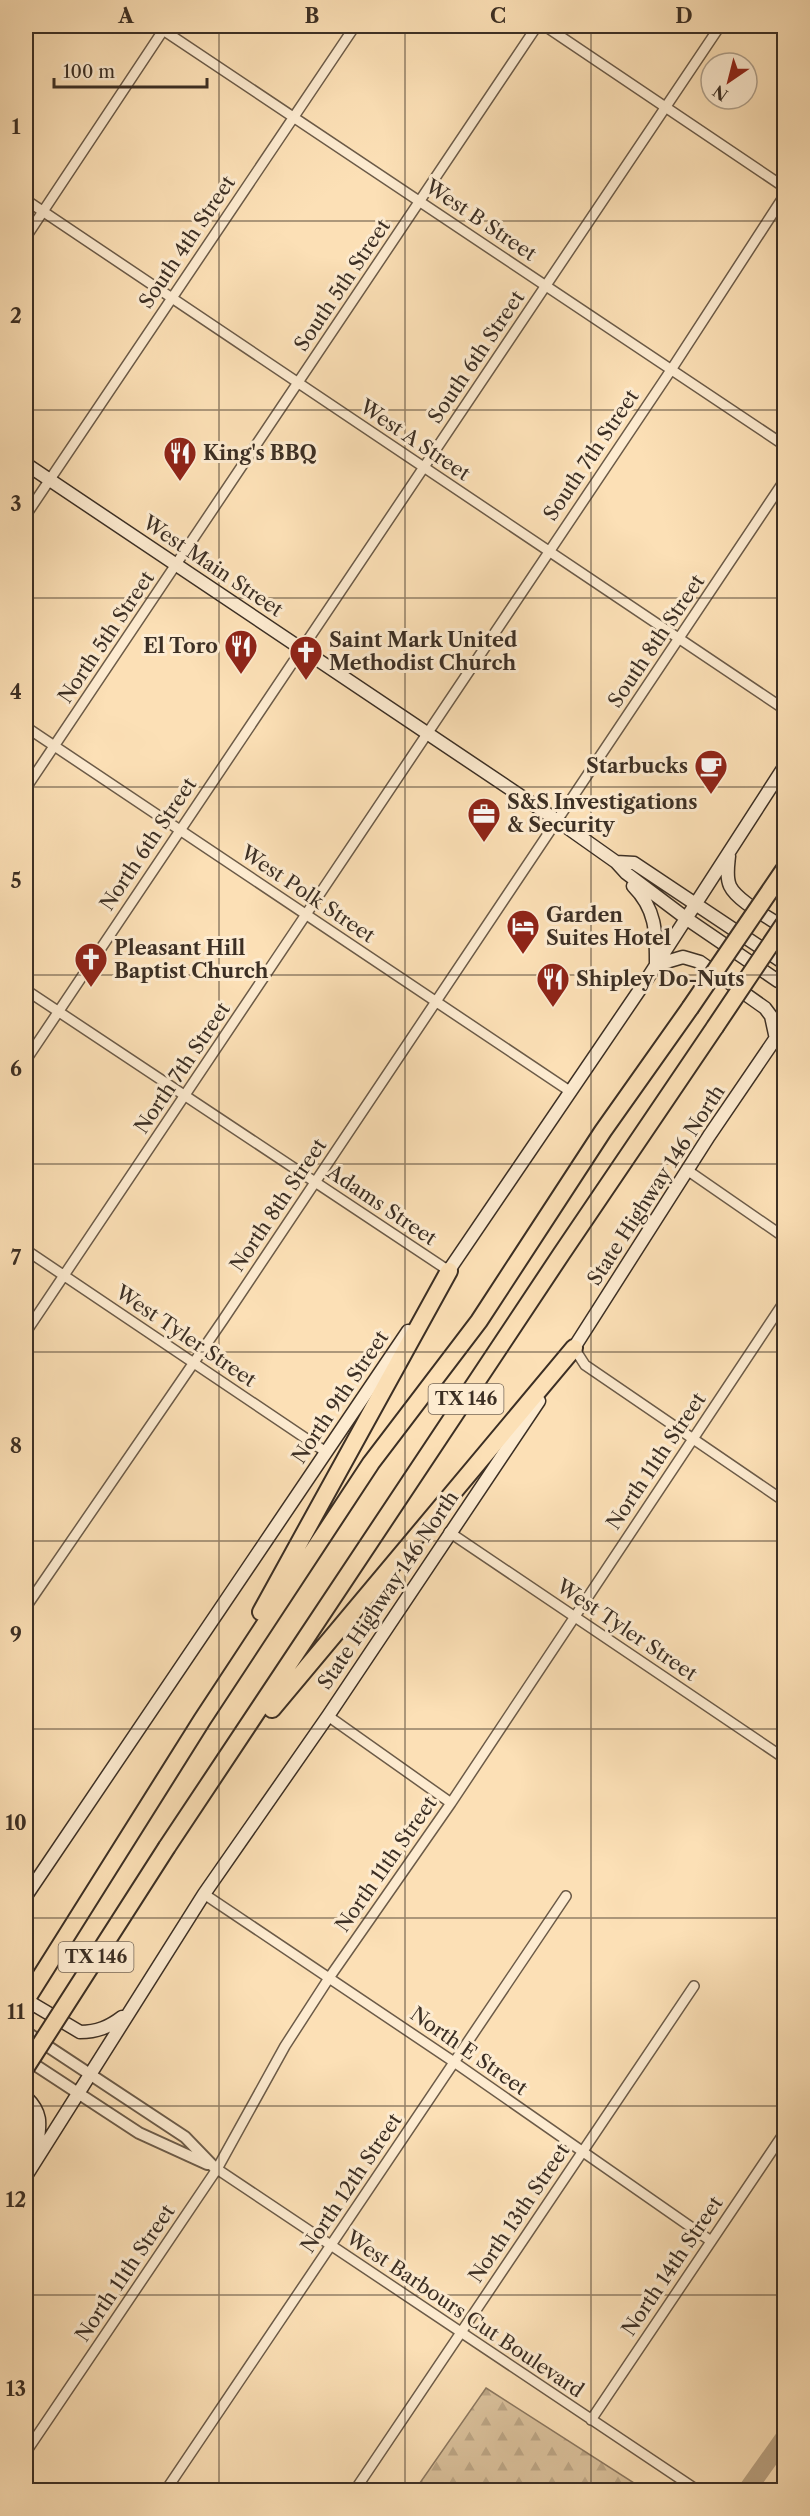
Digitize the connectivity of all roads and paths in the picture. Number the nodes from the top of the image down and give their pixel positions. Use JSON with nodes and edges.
{"nodes":[{"id":1,"x":355,"y":26,"type":"edge"},
{"id":2,"x":537,"y":26,"type":"edge"},
{"id":3,"x":545,"y":26,"type":"edge"},
{"id":4,"x":720,"y":26,"type":"edge"},
{"id":5,"x":162,"y":27,"type":"edge"},
{"id":6,"x":665,"y":106,"type":"junction"},
{"id":7,"x":294,"y":117,"type":"junction"},
{"id":8,"x":784,"y":187,"type":"edge"},
{"id":9,"x":784,"y":196,"type":"edge"},
{"id":10,"x":26,"y":200,"type":"edge"},
{"id":11,"x":420,"y":201,"type":"junction"},
{"id":12,"x":42,"y":211,"type":"junction"},
{"id":13,"x":26,"y":237,"type":"edge"},
{"id":14,"x":545,"y":285,"type":"junction"},
{"id":15,"x":171,"y":297,"type":"junction"},
{"id":16,"x":671,"y":370,"type":"junction"},
{"id":17,"x":298,"y":383,"type":"junction"},
{"id":18,"x":784,"y":445,"type":"edge"},
{"id":19,"x":26,"y":464,"type":"edge"},
{"id":20,"x":424,"y":467,"type":"junction"},
{"id":21,"x":49,"y":480,"type":"junction"},
{"id":22,"x":784,"y":481,"type":"edge"},
{"id":23,"x":26,"y":515,"type":"edge"},
{"id":24,"x":548,"y":551,"type":"junction"},
{"id":25,"x":176,"y":565,"type":"junction"},
{"id":26,"x":678,"y":638,"type":"junction"},
{"id":27,"x":300,"y":648,"type":"junction"},
{"id":28,"x":784,"y":709,"type":"edge"},
{"id":29,"x":26,"y":727,"type":"edge"},
{"id":30,"x":428,"y":734,"type":"junction"},
{"id":31,"x":54,"y":746,"type":"junction"},
{"id":32,"x":784,"y":767,"type":"edge"},
{"id":33,"x":26,"y":788,"type":"edge"},
{"id":34,"x":558,"y":821,"type":"junction"},
{"id":35,"x":179,"y":829,"type":"junction"},
{"id":36,"x":729,"y":855,"type":"junction"},
{"id":37,"x":616,"y":862,"type":"junction"},
{"id":38,"x":784,"y":870,"type":"edge"},
{"id":39,"x":697,"y":905,"type":"junction"},
{"id":40,"x":306,"y":915,"type":"junction"},
{"id":41,"x":687,"y":919,"type":"junction"},
{"id":42,"x":784,"y":926,"type":"edge"},
{"id":43,"x":784,"y":963,"type":"edge"},
{"id":44,"x":656,"y":965,"type":"junction"},
{"id":45,"x":784,"y":982,"type":"edge"},
{"id":46,"x":26,"y":990,"type":"edge"},
{"id":47,"x":435,"y":1001,"type":"junction"},
{"id":48,"x":58,"y":1011,"type":"junction"},
{"id":49,"x":784,"y":1026,"type":"edge"},
{"id":50,"x":776,"y":1039,"type":"junction"},
{"id":51,"x":26,"y":1060,"type":"edge"},
{"id":52,"x":571,"y":1092,"type":"junction"},
{"id":53,"x":184,"y":1095,"type":"junction"},
{"id":54,"x":687,"y":1170,"type":"junction"},
{"id":55,"x":315,"y":1182,"type":"junction"},
{"id":56,"x":784,"y":1237,"type":"edge"},
{"id":57,"x":26,"y":1250,"type":"edge"},
{"id":58,"x":448,"y":1271,"type":"junction"},
{"id":59,"x":63,"y":1276,"type":"junction"},
{"id":60,"x":784,"y":1302,"type":"edge"},
{"id":61,"x":26,"y":1332,"type":"edge"},
{"id":62,"x":574,"y":1348,"type":"junction"},
{"id":63,"x":193,"y":1363,"type":"junction"},
{"id":64,"x":692,"y":1440,"type":"junction"},
{"id":65,"x":326,"y":1452,"type":"junction"},
{"id":66,"x":784,"y":1501,"type":"edge"},
{"id":67,"x":449,"y":1532,"type":"junction"},
{"id":68,"x":26,"y":1607,"type":"edge"},
{"id":69,"x":574,"y":1617,"type":"junction"},
{"id":70,"x":328,"y":1716,"type":"junction"},
{"id":71,"x":202,"y":1720,"type":"junction"},
{"id":72,"x":784,"y":1758,"type":"edge"},
{"id":73,"x":219,"y":1772,"type":"junction"},
{"id":74,"x":451,"y":1803,"type":"junction"},
{"id":75,"x":204,"y":1894,"type":"junction"},
{"id":76,"x":26,"y":1896,"type":"edge"},
{"id":77,"x":566,"y":1896,"type":"dead end"},
{"id":78,"x":329,"y":1978,"type":"junction"},
{"id":79,"x":694,"y":1986,"type":"dead end"},
{"id":80,"x":26,"y":2000,"type":"edge"},
{"id":81,"x":129,"y":2011,"type":"junction"},
{"id":82,"x":26,"y":2031,"type":"edge"},
{"id":83,"x":26,"y":2059,"type":"edge"},
{"id":84,"x":454,"y":2062,"type":"junction"},
{"id":85,"x":26,"y":2067,"type":"edge"},
{"id":86,"x":89,"y":2074,"type":"junction"},
{"id":87,"x":77,"y":2093,"type":"junction"},
{"id":88,"x":26,"y":2097,"type":"edge"},
{"id":89,"x":784,"y":2133,"type":"edge"},
{"id":90,"x":582,"y":2152,"type":"junction"},
{"id":91,"x":35,"y":2160,"type":"junction"},
{"id":92,"x":215,"y":2168,"type":"junction"},
{"id":93,"x":26,"y":2176,"type":"edge"},
{"id":94,"x":711,"y":2241,"type":"junction"},
{"id":95,"x":330,"y":2247,"type":"junction"},
{"id":96,"x":462,"y":2332,"type":"junction"},
{"id":97,"x":591,"y":2420,"type":"junction"},
{"id":98,"x":26,"y":2452,"type":"edge"},
{"id":99,"x":166,"y":2490,"type":"edge"},
{"id":100,"x":355,"y":2490,"type":"edge"},
{"id":101,"x":697,"y":2490,"type":"edge"}],
"edges":[{"from":1,"to":7,"type":"street","name":"South 4th Street"},
{"from":2,"to":11,"type":"street","name":"South 5th Street"},
{"from":3,"to":6,"type":"street"},
{"from":4,"to":6,"type":"street","name":"South 6th Street"},
{"from":5,"to":7,"type":"street","name":"West B Street"},
{"from":5,"to":12,"type":"street"},
{"from":6,"to":8,"type":"street"},
{"from":6,"to":14,"type":"street","name":"South 6th Street"},
{"from":7,"to":11,"type":"street","name":"West B Street"},
{"from":7,"to":15,"type":"street","name":"South 4th Street"},
{"from":9,"to":16,"type":"street","name":"South 7th Street"},
{"from":10,"to":12,"type":"street","name":"West A Street"},
{"from":11,"to":14,"type":"street","name":"West B Street"},
{"from":11,"to":17,"type":"street","name":"South 5th Street"},
{"from":12,"to":13,"type":"street"},
{"from":12,"to":15,"type":"street","name":"West A Street"},
{"from":14,"to":16,"type":"street","name":"West B Street"},
{"from":14,"to":20,"type":"street","name":"South 6th Street"},
{"from":15,"to":17,"type":"street","name":"West A Street"},
{"from":15,"to":21,"type":"street","name":"South 4th Street"},
{"from":16,"to":18,"type":"street","name":"West B Street"},
{"from":16,"to":24,"type":"street","name":"South 7th Street"},
{"from":17,"to":20,"type":"street","name":"West A Street"},
{"from":17,"to":25,"type":"street","name":"South 5th Street"},
{"from":19,"to":21,"type":"main road","name":"West Main Street"},
{"from":20,"to":24,"type":"street","name":"West A Street"},
{"from":20,"to":27,"type":"street","name":"South 6th Street"},
{"from":21,"to":23,"type":"street","name":"South 4th Street"},
{"from":21,"to":25,"type":"main road","name":"West Main Street"},
{"from":22,"to":26,"type":"street","name":"South 8th Street"},
{"from":24,"to":26,"type":"street","name":"West A Street"},
{"from":24,"to":30,"type":"street","name":"South 7th Street"},
{"from":25,"to":27,"type":"main road","name":"West Main Street"},
{"from":25,"to":31,"type":"street","name":"North 5th Street"},
{"from":26,"to":28,"type":"street","name":"West A Street"},
{"from":26,"to":34,"type":"street","name":"South 8th Street"},
{"from":27,"to":30,"type":"main road","name":"West Main Street"},
{"from":27,"to":35,"type":"street","name":"North 6th Street"},
{"from":29,"to":31,"type":"street","name":"West Polk Street"},
{"from":30,"to":34,"type":"main road","name":"West Main Street"},
{"from":30,"to":40,"type":"street","name":"North 7th Street"},
{"from":31,"to":33,"type":"street","name":"North 5th Street"},
{"from":31,"to":35,"type":"street","name":"West Polk Street"},
{"from":32,"to":36,"type":"main road","name":"North 9th Street"},
{"from":34,"to":37,"type":"main road","name":"West Main Street"},
{"from":34,"to":47,"type":"street","name":"North 8th Street"},
{"from":35,"to":40,"type":"street","name":"West Polk Street"},
{"from":35,"to":48,"type":"street","name":"North 6th Street"},
{"from":36,"to":39,"type":"main road","name":"North 9th Street"},
{"from":36,"to":42,"type":"main road"},
{"from":37,"to":39,"type":"main road","name":"West Main Street"},
{"from":37,"to":41,"type":"main road","name":"West Main Street"},
{"from":37,"to":44,"type":"main road"},
{"from":38,"to":71,"type":"highway","number":"TX 146","bridge":true},
{"from":39,"to":41,"type":"main road","name":"North 9th Street"},
{"from":39,"to":43,"type":"main road","name":"West Main Street"},
{"from":40,"to":47,"type":"street","name":"West Polk Street"},
{"from":40,"to":53,"type":"street","name":"North 7th Street"},
{"from":41,"to":44,"type":"main road","name":"North 9th Street"},
{"from":41,"to":45,"type":"main road","name":"West Main Street"},
{"from":42,"to":73,"type":"highway","number":"TX 146","bridge":true},
{"from":44,"to":50,"type":"main road"},
{"from":44,"to":52,"type":"main road","name":"North 9th Street"},
{"from":46,"to":48,"type":"street","name":"Adams Street"},
{"from":47,"to":52,"type":"street","name":"West Polk Street"},
{"from":47,"to":55,"type":"street","name":"North 8th Street"},
{"from":48,"to":51,"type":"street","name":"North 6th Street"},
{"from":48,"to":53,"type":"street","name":"Adams Street"},
{"from":49,"to":50,"type":"main road","name":"State Highway 146 North"},
{"from":50,"to":54,"type":"main road","name":"State Highway 146 North"},
{"from":52,"to":58,"type":"main road","name":"North 9th Street"},
{"from":53,"to":55,"type":"street","name":"Adams Street"},
{"from":53,"to":59,"type":"street","name":"North 7th Street"},
{"from":54,"to":56,"type":"street"},
{"from":54,"to":62,"type":"main road","name":"State Highway 146 North"},
{"from":55,"to":58,"type":"street","name":"Adams Street"},
{"from":55,"to":63,"type":"street","name":"North 8th Street"},
{"from":57,"to":59,"type":"street","name":"West Tyler Street"},
{"from":58,"to":65,"type":"main road","name":"North 9th Street"},
{"from":58,"to":71,"type":"highway"},
{"from":59,"to":61,"type":"street","name":"North 7th Street"},
{"from":59,"to":63,"type":"street","name":"West Tyler Street"},
{"from":60,"to":64,"type":"street","name":"North 11th Street"},
{"from":62,"to":64,"type":"street"},
{"from":62,"to":67,"type":"main road","name":"State Highway 146 North"},
{"from":62,"to":73,"type":"highway"},
{"from":63,"to":65,"type":"street","name":"West Tyler Street"},
{"from":63,"to":68,"type":"street","name":"North 8th Street"},
{"from":64,"to":66,"type":"street"},
{"from":64,"to":69,"type":"street","name":"North 11th Street"},
{"from":65,"to":76,"type":"main road","name":"North 9th Street"},
{"from":67,"to":69,"type":"street","name":"West Tyler Street"},
{"from":67,"to":70,"type":"main road","name":"State Highway 146 North"},
{"from":69,"to":72,"type":"street","name":"West Tyler Street"},
{"from":69,"to":74,"type":"street","name":"North 11th Street"},
{"from":70,"to":74,"type":"street"},
{"from":70,"to":75,"type":"main road","name":"State Highway 146 North"},
{"from":71,"to":80,"type":"highway","number":"TX 146"},
{"from":73,"to":85,"type":"highway","number":"TX 146","bridge":true},
{"from":74,"to":78,"type":"street","name":"North 11th Street"},
{"from":75,"to":78,"type":"street","name":"North E Street"},
{"from":75,"to":81,"type":"main road","name":"State Highway 146 North"},
{"from":77,"to":84,"type":"street","name":"North 12th Street"},
{"from":78,"to":84,"type":"street","name":"North E Street"},
{"from":78,"to":92,"type":"street","name":"North 11th Street"},
{"from":79,"to":90,"type":"street","name":"North 13th Street"},
{"from":80,"to":81,"type":"main road"},
{"from":81,"to":86,"type":"main road","name":"State Highway 146 North"},
{"from":82,"to":86,"type":"street","name":"West Barbours Cut Boulevard"},
{"from":83,"to":87,"type":"street","name":"West Barbours Cut Boulevard"},
{"from":84,"to":90,"type":"street","name":"North E Street"},
{"from":84,"to":95,"type":"street","name":"North 12th Street"},
{"from":86,"to":87,"type":"main road","name":"State Highway 146 North"},
{"from":86,"to":92,"type":"street","name":"West Barbours Cut Boulevard"},
{"from":87,"to":91,"type":"main road","name":"State Highway 146 North"},
{"from":87,"to":92,"type":"street","name":"West Barbours Cut Boulevard"},
{"from":88,"to":91,"type":"main road"},
{"from":89,"to":94,"type":"street","name":"North 14th Street"},
{"from":90,"to":94,"type":"street","name":"North E Street"},
{"from":90,"to":96,"type":"street","name":"North 13th Street"},
{"from":91,"to":93,"type":"main road","name":"State Highway 146 North"},
{"from":92,"to":95,"type":"street","name":"West Barbours Cut Boulevard"},
{"from":92,"to":98,"type":"street","name":"North 11th Street"},
{"from":94,"to":97,"type":"street","name":"North 14th Street"},
{"from":95,"to":96,"type":"street","name":"West Barbours Cut Boulevard"},
{"from":95,"to":99,"type":"street","name":"North 12th Street"},
{"from":96,"to":97,"type":"street","name":"West Barbours Cut Boulevard"},
{"from":96,"to":100,"type":"street","name":"North 13th Street"},
{"from":97,"to":101,"type":"street","name":"West Barbours Cut Boulevard"}]}
